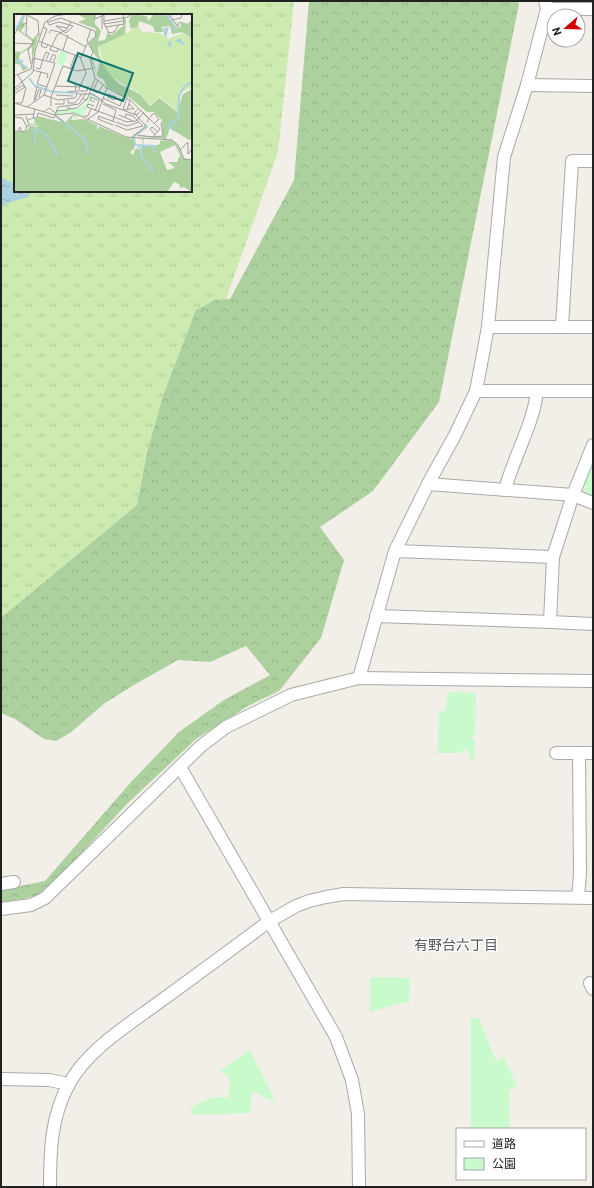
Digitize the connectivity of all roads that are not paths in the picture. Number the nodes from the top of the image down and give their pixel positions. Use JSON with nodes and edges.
{"nodes":[{"id":1,"x":546,"y":5,"type":"edge"},
{"id":2,"x":593,"y":9,"type":"edge"},
{"id":3,"x":527,"y":85,"type":"junction"},
{"id":4,"x":593,"y":86,"type":"edge"},
{"id":5,"x":593,"y":161,"type":"edge"},
{"id":6,"x":488,"y":327,"type":"junction"},
{"id":7,"x":562,"y":327,"type":"junction"},
{"id":8,"x":593,"y":327,"type":"edge"},
{"id":9,"x":476,"y":391,"type":"junction"},
{"id":10,"x":537,"y":391,"type":"junction"},
{"id":11,"x":593,"y":391,"type":"edge"},
{"id":12,"x":593,"y":445,"type":"edge"},
{"id":13,"x":428,"y":484,"type":"junction"},
{"id":14,"x":505,"y":490,"type":"junction"},
{"id":15,"x":573,"y":495,"type":"junction"},
{"id":16,"x":593,"y":502,"type":"edge"},
{"id":17,"x":395,"y":551,"type":"junction"},
{"id":18,"x":553,"y":557,"type":"junction"},
{"id":19,"x":376,"y":616,"type":"junction"},
{"id":20,"x":550,"y":622,"type":"junction"},
{"id":21,"x":593,"y":624,"type":"edge"},
{"id":22,"x":359,"y":678,"type":"junction"},
{"id":23,"x":593,"y":682,"type":"edge"},
{"id":24,"x":556,"y":753,"type":"dead end"},
{"id":25,"x":580,"y":753,"type":"junction"},
{"id":26,"x":593,"y":753,"type":"edge"},
{"id":27,"x":180,"y":767,"type":"junction"},
{"id":28,"x":14,"y":882,"type":"dead end"},
{"id":29,"x":1,"y":884,"type":"edge"},
{"id":30,"x":578,"y":898,"type":"junction"},
{"id":31,"x":593,"y":898,"type":"edge"},
{"id":32,"x":1,"y":909,"type":"edge"},
{"id":33,"x":268,"y":922,"type":"junction"},
{"id":34,"x":1,"y":1079,"type":"edge"},
{"id":35,"x":68,"y":1084,"type":"junction"},
{"id":36,"x":50,"y":1187,"type":"edge"},
{"id":37,"x":359,"y":1187,"type":"edge"}],
"edges":[{"from":1,"to":2,"type":"street"},
{"from":1,"to":3,"type":"street"},
{"from":3,"to":4,"type":"street"},
{"from":3,"to":6,"type":"street"},
{"from":5,"to":7,"type":"street"},
{"from":6,"to":7,"type":"street"},
{"from":6,"to":9,"type":"street"},
{"from":7,"to":8,"type":"street"},
{"from":9,"to":10,"type":"street"},
{"from":9,"to":13,"type":"street"},
{"from":10,"to":11,"type":"street"},
{"from":10,"to":14,"type":"street"},
{"from":12,"to":15,"type":"street"},
{"from":13,"to":14,"type":"street"},
{"from":13,"to":17,"type":"street"},
{"from":14,"to":15,"type":"street"},
{"from":15,"to":16,"type":"street"},
{"from":15,"to":18,"type":"street"},
{"from":17,"to":18,"type":"street"},
{"from":17,"to":19,"type":"street"},
{"from":18,"to":20,"type":"street"},
{"from":19,"to":20,"type":"street"},
{"from":19,"to":22,"type":"street"},
{"from":20,"to":21,"type":"street"},
{"from":22,"to":23,"type":"street"},
{"from":22,"to":27,"type":"street"},
{"from":24,"to":25,"type":"street"},
{"from":25,"to":26,"type":"street"},
{"from":25,"to":30,"type":"street"},
{"from":27,"to":32,"type":"street"},
{"from":27,"to":33,"type":"street"},
{"from":28,"to":29,"type":"street"},
{"from":30,"to":31,"type":"street"},
{"from":30,"to":33,"type":"street"},
{"from":33,"to":35,"type":"street"},
{"from":33,"to":37,"type":"street"},
{"from":34,"to":35,"type":"street"},
{"from":35,"to":36,"type":"street"}]}
